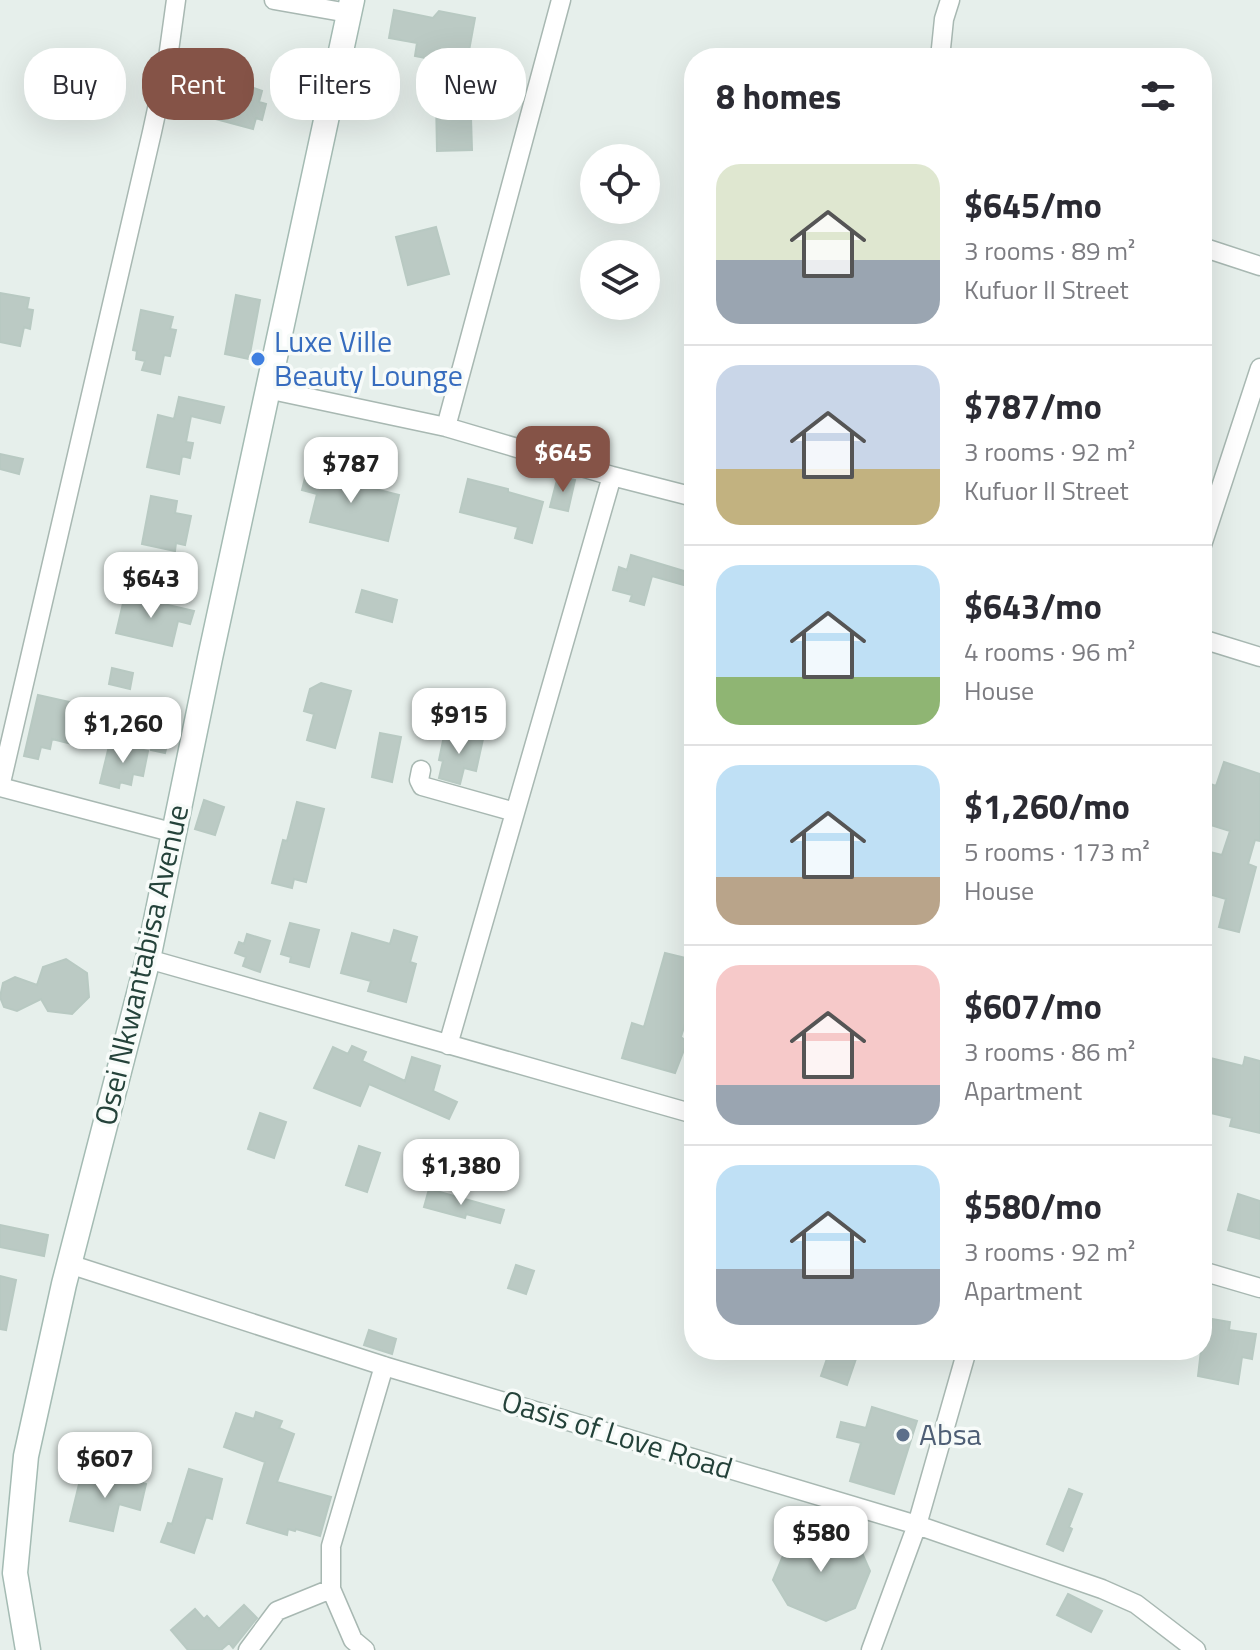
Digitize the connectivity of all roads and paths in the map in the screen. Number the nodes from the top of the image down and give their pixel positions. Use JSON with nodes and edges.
{"nodes":[{"id":1,"x":176,"y":0,"type":"edge"},
{"id":2,"x":274,"y":0,"type":"edge"},
{"id":3,"x":561,"y":0,"type":"edge"},
{"id":4,"x":950,"y":0,"type":"edge"},
{"id":5,"x":350,"y":6,"type":"edge"},
{"id":6,"x":941,"y":48,"type":"edge"},
{"id":7,"x":1212,"y":250,"type":"edge"},
{"id":8,"x":1260,"y":266,"type":"edge"},
{"id":9,"x":1260,"y":368,"type":"edge"},
{"id":10,"x":267,"y":389,"type":"junction"},
{"id":11,"x":446,"y":427,"type":"junction"},
{"id":12,"x":612,"y":476,"type":"junction"},
{"id":13,"x":684,"y":494,"type":"edge"},
{"id":14,"x":1212,"y":514,"type":"edge"},
{"id":15,"x":1212,"y":642,"type":"edge"},
{"id":16,"x":1260,"y":657,"type":"edge"},
{"id":17,"x":421,"y":770,"type":"dead end"},
{"id":18,"x":0,"y":787,"type":"edge"},
{"id":19,"x":515,"y":812,"type":"junction"},
{"id":20,"x":175,"y":833,"type":"junction"},
{"id":21,"x":148,"y":959,"type":"junction"},
{"id":22,"x":448,"y":1045,"type":"junction"},
{"id":23,"x":684,"y":1111,"type":"edge"},
{"id":24,"x":69,"y":1264,"type":"junction"},
{"id":25,"x":1212,"y":1274,"type":"edge"},
{"id":26,"x":1260,"y":1288,"type":"edge"},
{"id":27,"x":964,"y":1360,"type":"edge"},
{"id":28,"x":384,"y":1366,"type":"junction"},
{"id":29,"x":917,"y":1525,"type":"junction"},
{"id":30,"x":7,"y":1573,"type":"edge"},
{"id":31,"x":331,"y":1589,"type":"junction"},
{"id":32,"x":28,"y":1650,"type":"edge"},
{"id":33,"x":248,"y":1650,"type":"edge"},
{"id":34,"x":365,"y":1650,"type":"edge"},
{"id":35,"x":871,"y":1650,"type":"edge"},
{"id":36,"x":1196,"y":1650,"type":"edge"}],
"edges":[{"from":1,"to":18,"type":"street"},
{"from":2,"to":5,"type":"street"},
{"from":3,"to":11,"type":"street"},
{"from":4,"to":6,"type":"street"},
{"from":5,"to":10,"type":"street","name":"Osei Nkwantabisa Avenue"},
{"from":7,"to":8,"type":"street"},
{"from":9,"to":14,"type":"street"},
{"from":10,"to":11,"type":"street"},
{"from":10,"to":20,"type":"street","name":"Osei Nkwantabisa Avenue"},
{"from":11,"to":12,"type":"street"},
{"from":12,"to":13,"type":"street"},
{"from":12,"to":19,"type":"street"},
{"from":15,"to":16,"type":"street"},
{"from":17,"to":19,"type":"street"},
{"from":18,"to":20,"type":"street"},
{"from":19,"to":22,"type":"street"},
{"from":20,"to":21,"type":"street","name":"Osei Nkwantabisa Avenue"},
{"from":21,"to":22,"type":"street"},
{"from":21,"to":24,"type":"street","name":"Osei Nkwantabisa Avenue"},
{"from":22,"to":23,"type":"street"},
{"from":24,"to":28,"type":"street","name":"Oasis of Love Road"},
{"from":24,"to":30,"type":"street","name":"Osei Nkwantabisa Avenue"},
{"from":25,"to":26,"type":"street"},
{"from":27,"to":29,"type":"street"},
{"from":28,"to":29,"type":"street","name":"Oasis of Love Road"},
{"from":28,"to":31,"type":"street"},
{"from":29,"to":35,"type":"street"},
{"from":29,"to":36,"type":"street","name":"Oasis of Love Road"},
{"from":30,"to":32,"type":"street","name":"Osei Nkwantabisa Avenue"},
{"from":31,"to":33,"type":"street"},
{"from":31,"to":34,"type":"street"}]}
